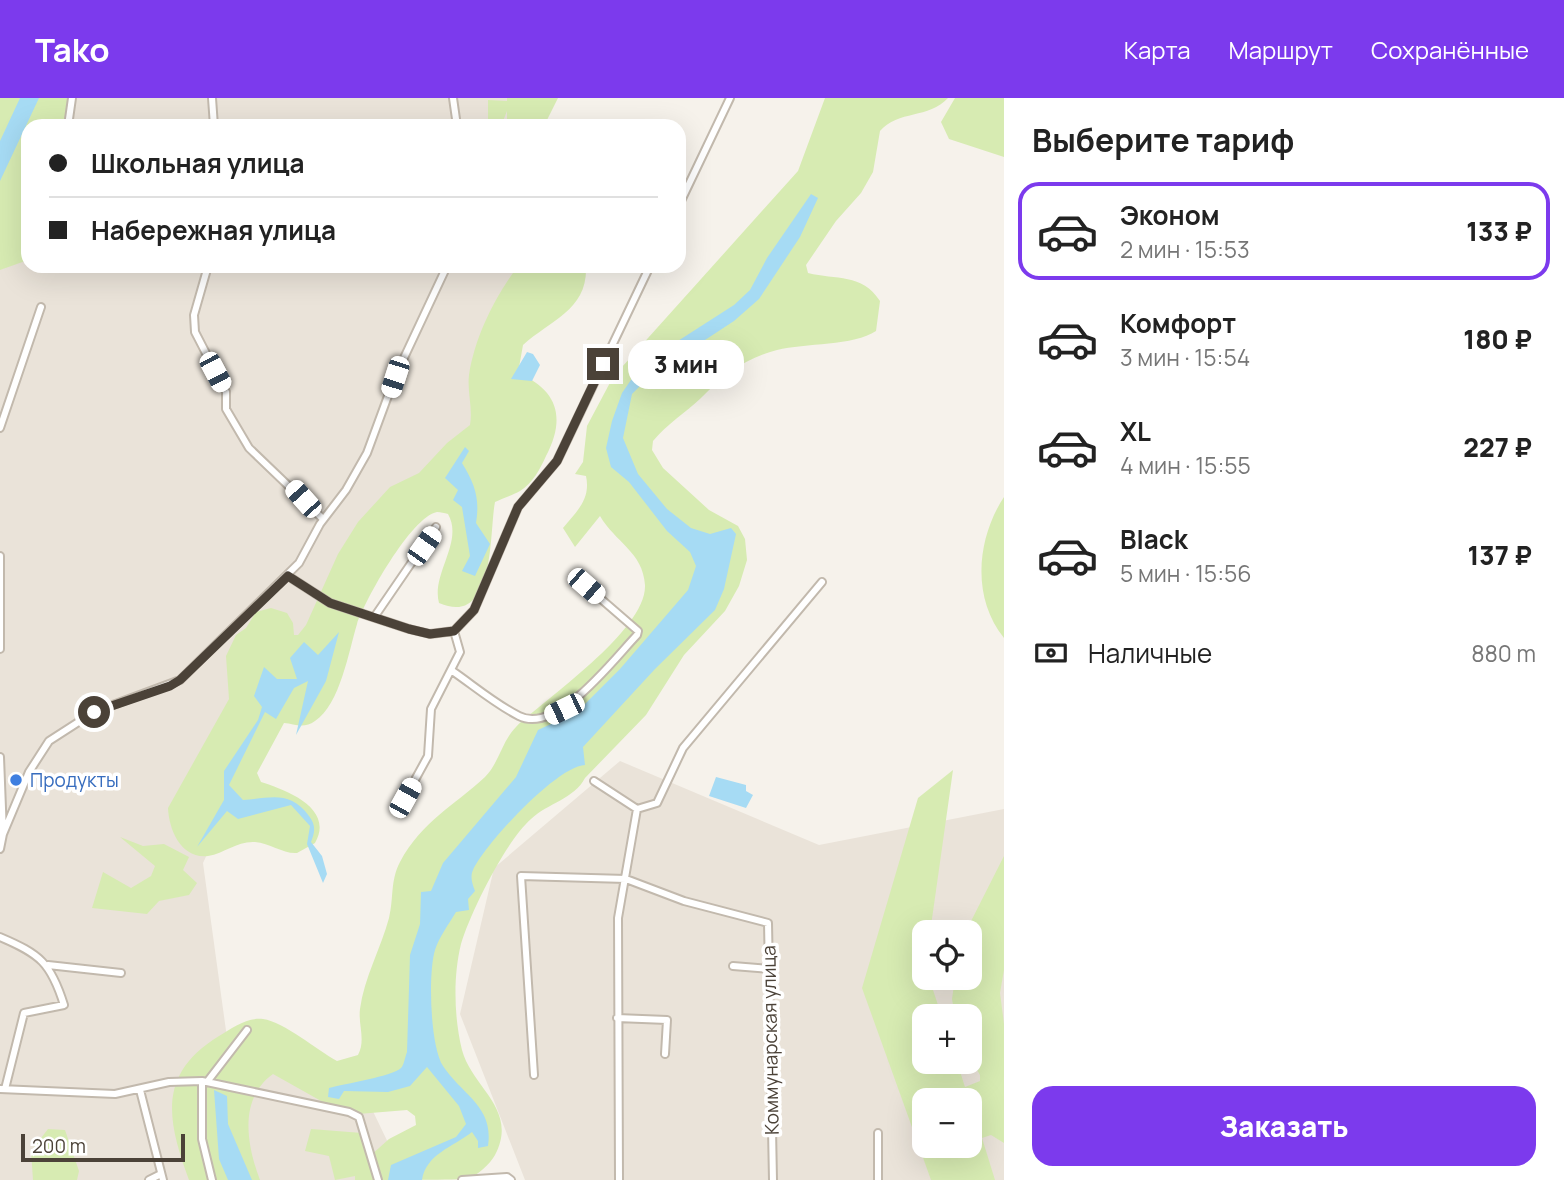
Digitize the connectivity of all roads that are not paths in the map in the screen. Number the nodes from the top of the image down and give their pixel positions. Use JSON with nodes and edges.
{"nodes":[{"id":1,"x":72,"y":98,"type":"edge"},
{"id":2,"x":212,"y":98,"type":"edge"},
{"id":3,"x":453,"y":98,"type":"edge"},
{"id":4,"x":730,"y":98,"type":"edge"},
{"id":5,"x":69,"y":119,"type":"edge"},
{"id":6,"x":214,"y":119,"type":"edge"},
{"id":7,"x":456,"y":119,"type":"edge"},
{"id":8,"x":686,"y":190,"type":"edge"},
{"id":9,"x":206,"y":273,"type":"edge"},
{"id":10,"x":444,"y":273,"type":"edge"},
{"id":11,"x":647,"y":273,"type":"edge"},
{"id":12,"x":41,"y":307,"type":"dead end"},
{"id":13,"x":0,"y":428,"type":"edge"},
{"id":14,"x":323,"y":519,"type":"junction"},
{"id":15,"x":436,"y":527,"type":"dead end"},
{"id":16,"x":0,"y":556,"type":"edge"},
{"id":17,"x":288,"y":576,"type":"junction"},
{"id":18,"x":822,"y":582,"type":"dead end"},
{"id":19,"x":586,"y":586,"type":"dead end"},
{"id":20,"x":1,"y":589,"type":"edge"},
{"id":21,"x":375,"y":616,"type":"junction"},
{"id":22,"x":454,"y":631,"type":"junction"},
{"id":23,"x":0,"y":649,"type":"edge"},
{"id":24,"x":451,"y":670,"type":"junction"},
{"id":25,"x":0,"y":760,"type":"edge"},
{"id":26,"x":594,"y":781,"type":"dead end"},
{"id":27,"x":405,"y":798,"type":"dead end"},
{"id":28,"x":636,"y":809,"type":"junction"},
{"id":29,"x":3,"y":834,"type":"junction"},
{"id":30,"x":0,"y":849,"type":"edge"},
{"id":31,"x":626,"y":878,"type":"junction"},
{"id":32,"x":0,"y":937,"type":"edge"},
{"id":33,"x":48,"y":965,"type":"junction"},
{"id":34,"x":733,"y":966,"type":"dead end"},
{"id":35,"x":769,"y":969,"type":"junction"},
{"id":36,"x":121,"y":973,"type":"dead end"},
{"id":37,"x":617,"y":1018,"type":"junction"},
{"id":38,"x":247,"y":1030,"type":"dead end"},
{"id":39,"x":665,"y":1054,"type":"dead end"},
{"id":40,"x":534,"y":1075,"type":"dead end"},
{"id":41,"x":205,"y":1082,"type":"junction"},
{"id":42,"x":2,"y":1089,"type":"edge"},
{"id":43,"x":140,"y":1090,"type":"junction"},
{"id":44,"x":878,"y":1133,"type":"dead end"},
{"id":45,"x":162,"y":1177,"type":"edge"},
{"id":46,"x":149,"y":1180,"type":"edge"},
{"id":47,"x":212,"y":1180,"type":"edge"},
{"id":48,"x":378,"y":1180,"type":"edge"},
{"id":49,"x":462,"y":1180,"type":"edge"},
{"id":50,"x":511,"y":1180,"type":"edge"},
{"id":51,"x":619,"y":1180,"type":"edge"},
{"id":52,"x":773,"y":1180,"type":"edge"},
{"id":53,"x":878,"y":1180,"type":"edge"}],
"edges":[{"from":1,"to":5,"type":"street"},
{"from":2,"to":6,"type":"street"},
{"from":3,"to":7,"type":"street"},
{"from":4,"to":8,"type":"street"},
{"from":9,"to":14,"type":"street"},
{"from":10,"to":14,"type":"street"},
{"from":11,"to":22,"type":"street"},
{"from":12,"to":13,"type":"street"},
{"from":14,"to":17,"type":"street"},
{"from":15,"to":21,"type":"street"},
{"from":16,"to":20,"type":"street"},
{"from":17,"to":21,"type":"street"},
{"from":17,"to":29,"type":"street"},
{"from":18,"to":28,"type":"street"},
{"from":19,"to":24,"type":"street"},
{"from":20,"to":23,"type":"street"},
{"from":21,"to":22,"type":"street"},
{"from":22,"to":24,"type":"street"},
{"from":24,"to":27,"type":"street"},
{"from":25,"to":29,"type":"street"},
{"from":26,"to":28,"type":"street"},
{"from":28,"to":31,"type":"street"},
{"from":29,"to":30,"type":"street"},
{"from":31,"to":35,"type":"street","name":"Коммунарская улица"},
{"from":31,"to":37,"type":"street"},
{"from":31,"to":40,"type":"street","name":"Коммунарская улица"},
{"from":32,"to":33,"type":"street"},
{"from":33,"to":36,"type":"street"},
{"from":33,"to":42,"type":"street"},
{"from":34,"to":35,"type":"street"},
{"from":35,"to":52,"type":"street","name":"Коммунарская улица"},
{"from":37,"to":39,"type":"street"},
{"from":37,"to":51,"type":"street"},
{"from":38,"to":41,"type":"street"},
{"from":41,"to":43,"type":"street"},
{"from":41,"to":47,"type":"street"},
{"from":41,"to":48,"type":"street"},
{"from":42,"to":43,"type":"street"},
{"from":43,"to":45,"type":"street"},
{"from":44,"to":53,"type":"street"},
{"from":45,"to":46,"type":"street"},
{"from":49,"to":50,"type":"street"}]}
